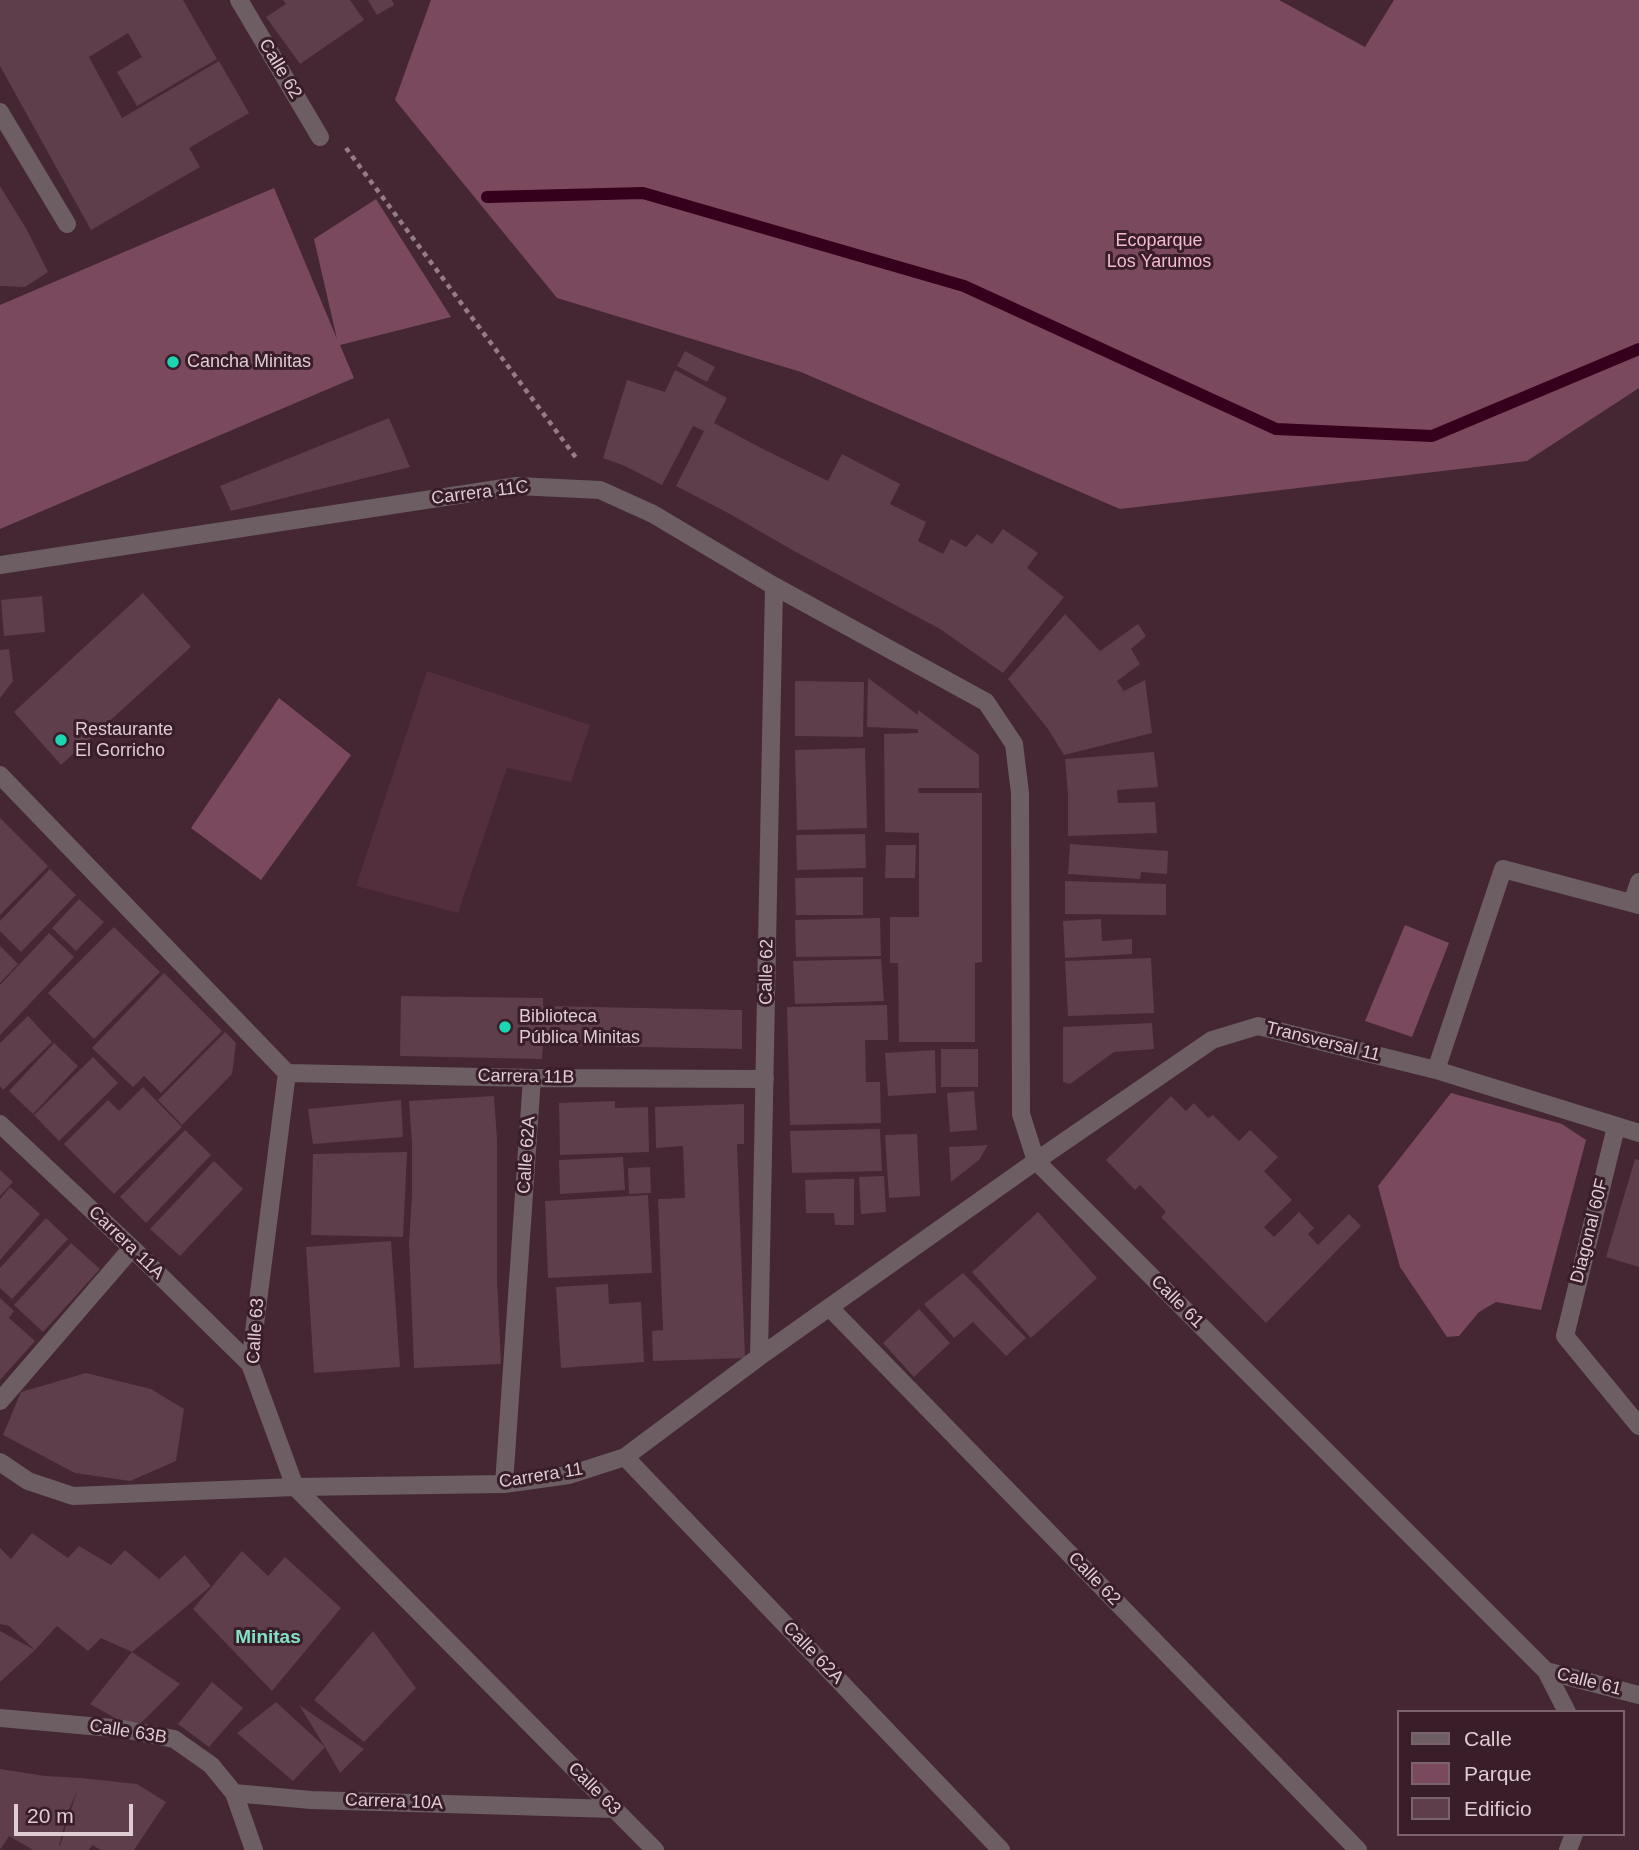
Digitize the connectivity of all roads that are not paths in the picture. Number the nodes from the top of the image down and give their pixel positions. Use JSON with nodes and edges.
{"nodes":[{"id":1,"x":239,"y":0,"type":"edge"},
{"id":2,"x":0,"y":112,"type":"edge"},
{"id":3,"x":320,"y":137,"type":"road end"},
{"id":4,"x":67,"y":224,"type":"dead end"},
{"id":5,"x":0,"y":565,"type":"edge"},
{"id":6,"x":774,"y":586,"type":"junction"},
{"id":7,"x":1014,"y":744,"type":"joint"},
{"id":8,"x":0,"y":775,"type":"edge"},
{"id":9,"x":1639,"y":881,"type":"edge"},
{"id":10,"x":1636,"y":904,"type":"edge"},
{"id":11,"x":1436,"y":1070,"type":"junction"},
{"id":12,"x":287,"y":1073,"type":"junction"},
{"id":13,"x":532,"y":1078,"type":"junction"},
{"id":14,"x":765,"y":1079,"type":"junction"},
{"id":15,"x":0,"y":1124,"type":"edge"},
{"id":16,"x":1615,"y":1127,"type":"junction"},
{"id":17,"x":1639,"y":1133,"type":"edge"},
{"id":18,"x":1036,"y":1161,"type":"junction"},
{"id":19,"x":132,"y":1248,"type":"junction"},
{"id":20,"x":830,"y":1308,"type":"junction"},
{"id":21,"x":759,"y":1357,"type":"junction"},
{"id":22,"x":250,"y":1364,"type":"junction"},
{"id":23,"x":0,"y":1401,"type":"edge"},
{"id":24,"x":1639,"y":1426,"type":"edge"},
{"id":25,"x":625,"y":1457,"type":"junction"},
{"id":26,"x":0,"y":1462,"type":"edge"},
{"id":27,"x":505,"y":1484,"type":"junction"},
{"id":28,"x":295,"y":1487,"type":"junction"},
{"id":29,"x":1546,"y":1671,"type":"junction"},
{"id":30,"x":1639,"y":1695,"type":"edge"},
{"id":31,"x":1566,"y":1710,"type":"edge"},
{"id":32,"x":0,"y":1718,"type":"edge"},
{"id":33,"x":234,"y":1793,"type":"junction"},
{"id":34,"x":614,"y":1810,"type":"junction"},
{"id":35,"x":254,"y":1850,"type":"edge"},
{"id":36,"x":655,"y":1850,"type":"edge"},
{"id":37,"x":1001,"y":1850,"type":"edge"},
{"id":38,"x":1358,"y":1850,"type":"edge"}],
"edges":[{"from":1,"to":3,"type":"street","name":"Calle 62"},
{"from":2,"to":4,"type":"street"},
{"from":5,"to":6,"type":"street","name":"Carrera 11C"},
{"from":6,"to":7,"type":"street","name":"Carrera 11C"},
{"from":6,"to":14,"type":"street","name":"Calle 62"},
{"from":7,"to":18,"type":"street","name":"Calle 61"},
{"from":8,"to":12,"type":"street"},
{"from":9,"to":10,"type":"street"},
{"from":10,"to":11,"type":"street"},
{"from":11,"to":16,"type":"street","name":"Transversal 11"},
{"from":11,"to":18,"type":"street","name":"Transversal 11"},
{"from":12,"to":13,"type":"street","name":"Carrera 11B"},
{"from":12,"to":22,"type":"street","name":"Calle 63"},
{"from":13,"to":14,"type":"street","name":"Carrera 11B"},
{"from":13,"to":27,"type":"street","name":"Calle 62A"},
{"from":14,"to":21,"type":"street","name":"Calle 62"},
{"from":15,"to":19,"type":"street","name":"Carrera 11A"},
{"from":16,"to":17,"type":"street","name":"Transversal 11"},
{"from":16,"to":24,"type":"street","name":"Diagonal 60F"},
{"from":18,"to":20,"type":"street","name":"Carrera 11"},
{"from":18,"to":29,"type":"street","name":"Calle 61"},
{"from":19,"to":22,"type":"street","name":"Carrera 11A"},
{"from":19,"to":23,"type":"street"},
{"from":20,"to":21,"type":"street","name":"Carrera 11"},
{"from":20,"to":38,"type":"street","name":"Calle 62"},
{"from":21,"to":25,"type":"street","name":"Carrera 11"},
{"from":22,"to":28,"type":"street","name":"Calle 63"},
{"from":25,"to":27,"type":"street","name":"Carrera 11"},
{"from":25,"to":37,"type":"street","name":"Calle 62A"},
{"from":26,"to":28,"type":"street","name":"Carrera 11"},
{"from":27,"to":28,"type":"street","name":"Carrera 11"},
{"from":28,"to":34,"type":"street","name":"Calle 63"},
{"from":29,"to":30,"type":"street","name":"Calle 61"},
{"from":29,"to":31,"type":"street"},
{"from":32,"to":33,"type":"street","name":"Calle 63B"},
{"from":33,"to":34,"type":"street","name":"Carrera 10A"},
{"from":33,"to":35,"type":"street"},
{"from":34,"to":36,"type":"street","name":"Calle 63"}]}
